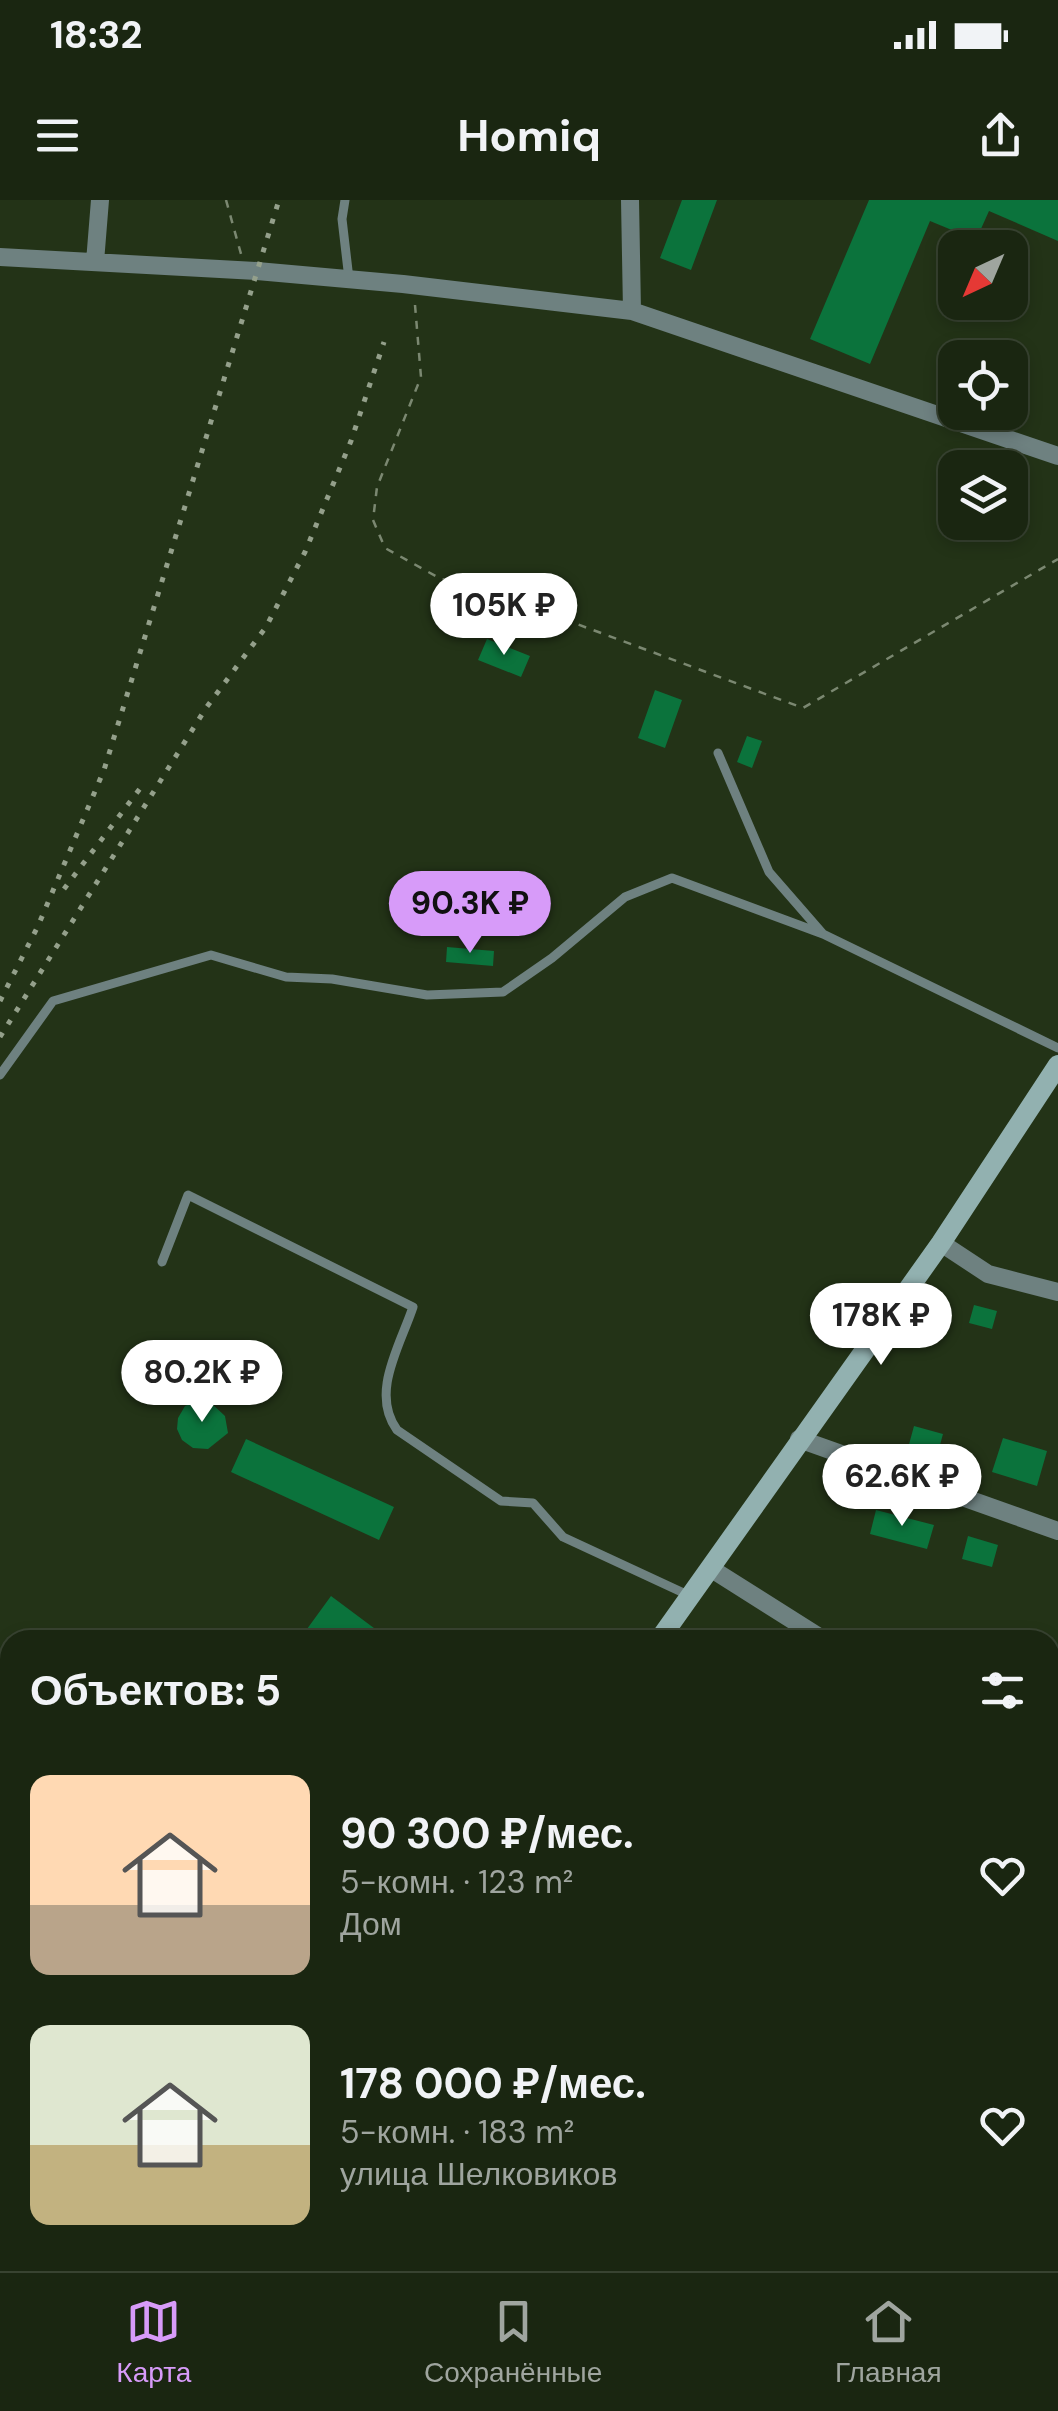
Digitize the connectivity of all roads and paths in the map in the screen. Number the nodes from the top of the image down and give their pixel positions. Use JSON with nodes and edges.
{"nodes":[{"id":1,"x":100,"y":200,"type":"edge"},
{"id":2,"x":226,"y":200,"type":"edge"},
{"id":3,"x":346,"y":200,"type":"edge"},
{"id":4,"x":630,"y":200,"type":"edge"},
{"id":5,"x":0,"y":256,"type":"edge"},
{"id":6,"x":95,"y":262,"type":"junction"},
{"id":7,"x":245,"y":270,"type":"junction"},
{"id":8,"x":350,"y":279,"type":"junction"},
{"id":9,"x":412,"y":285,"type":"junction"},
{"id":10,"x":632,"y":311,"type":"junction"},
{"id":11,"x":1058,"y":456,"type":"edge"},
{"id":12,"x":1058,"y":559,"type":"edge"},
{"id":13,"x":718,"y":752,"type":"dead end"},
{"id":14,"x":823,"y":934,"type":"junction"},
{"id":15,"x":1058,"y":1048,"type":"edge"},
{"id":16,"x":1058,"y":1065,"type":"edge"},
{"id":17,"x":0,"y":1075,"type":"edge"},
{"id":18,"x":942,"y":1242,"type":"junction"},
{"id":19,"x":162,"y":1262,"type":"dead end"},
{"id":20,"x":1058,"y":1292,"type":"edge"},
{"id":21,"x":799,"y":1439,"type":"junction"},
{"id":22,"x":1058,"y":1532,"type":"edge"},
{"id":23,"x":710,"y":1568,"type":"junction"},
{"id":24,"x":690,"y":1596,"type":"junction"},
{"id":25,"x":666,"y":1630,"type":"edge"},
{"id":26,"x":808,"y":1630,"type":"edge"}],
"edges":[{"from":1,"to":6,"type":"street"},
{"from":2,"to":7,"type":"path"},
{"from":3,"to":8,"type":"lane"},
{"from":4,"to":10,"type":"street"},
{"from":5,"to":6,"type":"street"},
{"from":6,"to":7,"type":"street"},
{"from":7,"to":8,"type":"street"},
{"from":8,"to":9,"type":"street"},
{"from":9,"to":10,"type":"street"},
{"from":9,"to":12,"type":"path"},
{"from":10,"to":11,"type":"street"},
{"from":13,"to":14,"type":"lane"},
{"from":14,"to":15,"type":"lane"},
{"from":14,"to":17,"type":"lane"},
{"from":16,"to":18,"type":"street"},
{"from":18,"to":20,"type":"street"},
{"from":18,"to":21,"type":"street"},
{"from":19,"to":24,"type":"lane"},
{"from":21,"to":22,"type":"street"},
{"from":21,"to":23,"type":"street"},
{"from":23,"to":24,"type":"street"},
{"from":23,"to":26,"type":"street"},
{"from":24,"to":25,"type":"street"}]}
